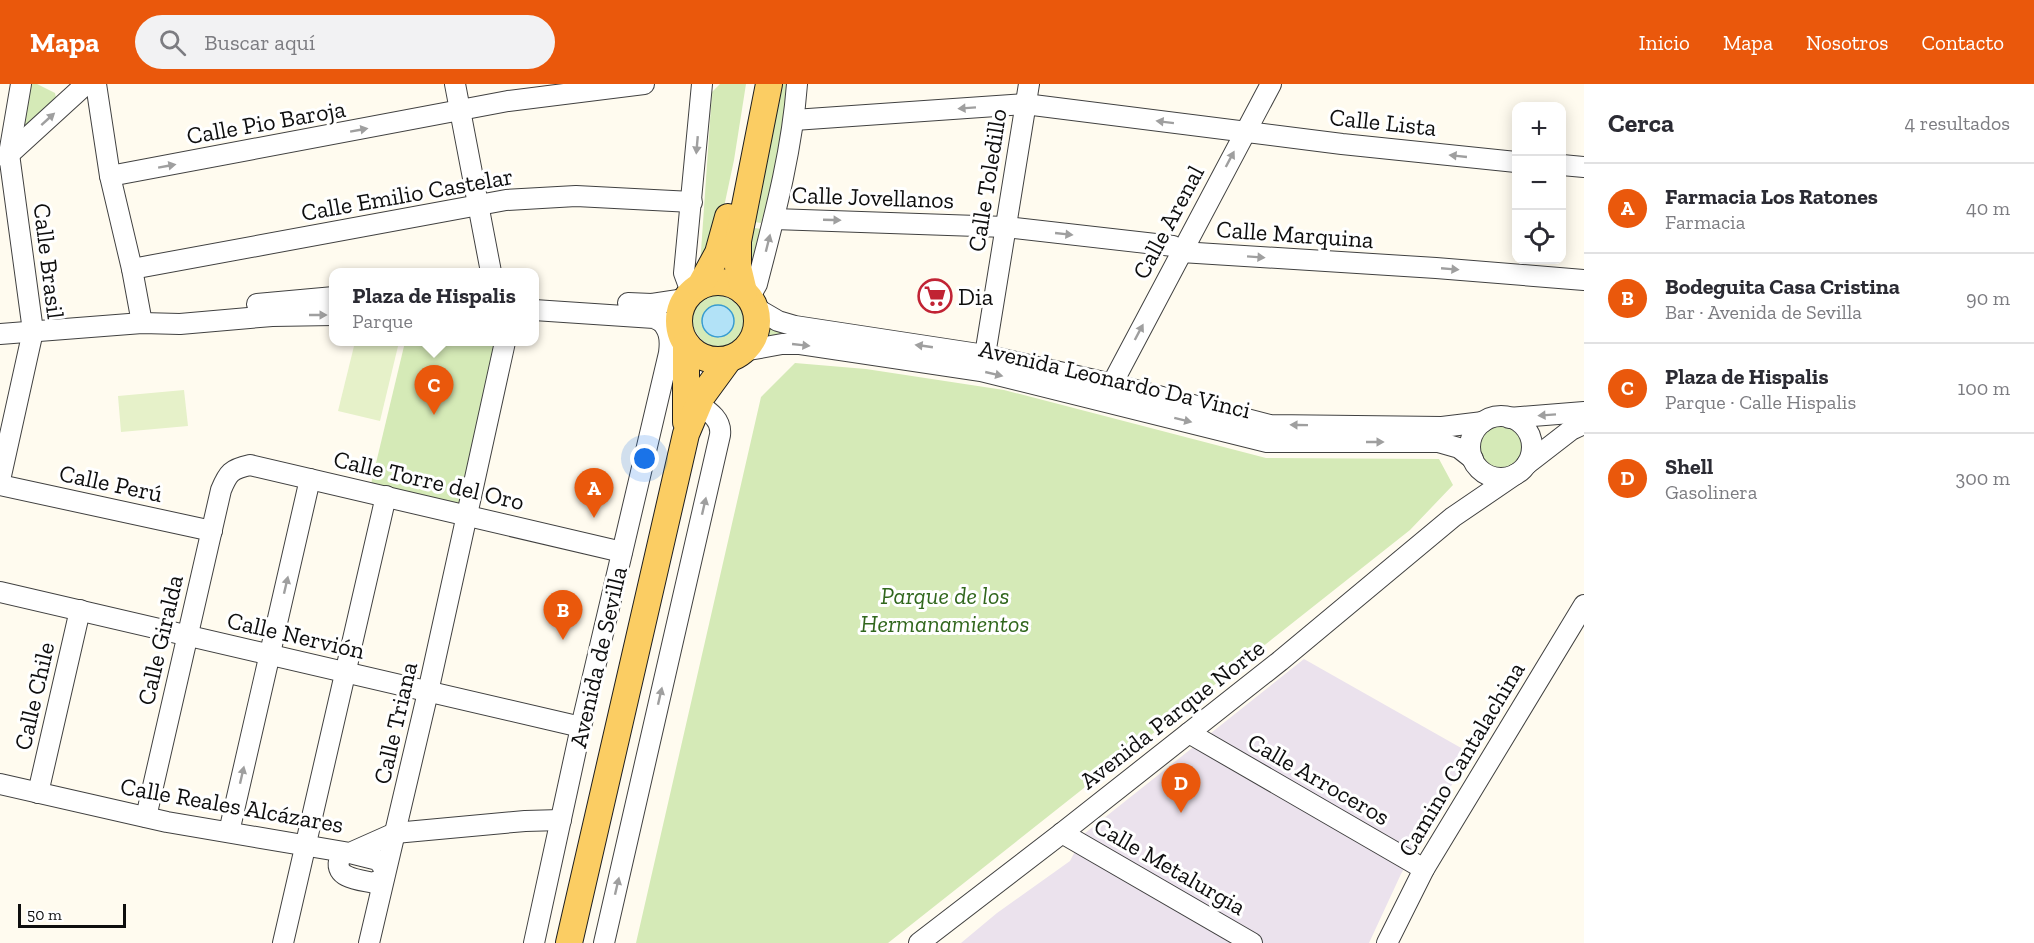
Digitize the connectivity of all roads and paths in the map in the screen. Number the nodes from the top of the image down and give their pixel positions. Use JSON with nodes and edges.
{"nodes":[{"id":1,"x":21,"y":84,"type":"edge"},
{"id":2,"x":66,"y":84,"type":"edge"},
{"id":3,"x":86,"y":84,"type":"edge"},
{"id":4,"x":96,"y":84,"type":"edge"},
{"id":5,"x":455,"y":84,"type":"edge"},
{"id":6,"x":644,"y":84,"type":"edge"},
{"id":7,"x":755,"y":84,"type":"edge"},
{"id":8,"x":769,"y":84,"type":"edge"},
{"id":9,"x":797,"y":84,"type":"edge"},
{"id":10,"x":1029,"y":84,"type":"edge"},
{"id":11,"x":1271,"y":84,"type":"edge"},
{"id":12,"x":703,"y":85,"type":"edge"},
{"id":13,"x":1025,"y":104,"type":"junction"},
{"id":14,"x":460,"y":112,"type":"junction"},
{"id":15,"x":794,"y":120,"type":"junction"},
{"id":16,"x":1244,"y":132,"type":"junction"},
{"id":17,"x":5,"y":158,"type":"edge"},
{"id":18,"x":1512,"y":162,"type":"edge"},
{"id":19,"x":1566,"y":165,"type":"edge"},
{"id":20,"x":1584,"y":167,"type":"edge"},
{"id":21,"x":110,"y":176,"type":"junction"},
{"id":22,"x":692,"y":202,"type":"junction"},
{"id":23,"x":478,"y":205,"type":"junction"},
{"id":24,"x":774,"y":219,"type":"junction"},
{"id":25,"x":1005,"y":228,"type":"junction"},
{"id":26,"x":1181,"y":252,"type":"junction"},
{"id":27,"x":490,"y":268,"type":"edge"},
{"id":28,"x":132,"y":269,"type":"junction"},
{"id":29,"x":1584,"y":280,"type":"edge"},
{"id":30,"x":686,"y":290,"type":"junction"},
{"id":31,"x":329,"y":297,"type":"edge"},
{"id":32,"x":539,"y":298,"type":"edge"},
{"id":33,"x":749,"y":299,"type":"junction"},
{"id":34,"x":539,"y":310,"type":"edge"},
{"id":35,"x":329,"y":315,"type":"edge"},
{"id":36,"x":658,"y":319,"type":"junction"},
{"id":37,"x":148,"y":323,"type":"junction"},
{"id":38,"x":33,"y":331,"type":"junction"},
{"id":39,"x":0,"y":334,"type":"edge"},
{"id":40,"x":683,"y":340,"type":"junction"},
{"id":41,"x":504,"y":346,"type":"edge"},
{"id":42,"x":736,"y":355,"type":"junction"},
{"id":43,"x":985,"y":355,"type":"junction"},
{"id":44,"x":665,"y":372,"type":"junction"},
{"id":45,"x":1112,"y":384,"type":"junction"},
{"id":46,"x":698,"y":404,"type":"junction"},
{"id":47,"x":1584,"y":412,"type":"edge"},
{"id":48,"x":1509,"y":417,"type":"junction"},
{"id":49,"x":1483,"y":422,"type":"junction"},
{"id":50,"x":1584,"y":424,"type":"edge"},
{"id":51,"x":686,"y":435,"type":"junction"},
{"id":52,"x":1474,"y":461,"type":"junction"},
{"id":53,"x":1522,"y":469,"type":"junction"},
{"id":54,"x":227,"y":475,"type":"joint"},
{"id":55,"x":310,"y":479,"type":"junction"},
{"id":56,"x":0,"y":482,"type":"edge"},
{"id":57,"x":386,"y":496,"type":"junction"},
{"id":58,"x":467,"y":515,"type":"junction"},
{"id":59,"x":1453,"y":517,"type":"junction"},
{"id":60,"x":212,"y":531,"type":"junction"},
{"id":61,"x":622,"y":552,"type":"junction"},
{"id":62,"x":0,"y":592,"type":"edge"},
{"id":63,"x":1584,"y":605,"type":"edge"},
{"id":64,"x":80,"y":610,"type":"junction"},
{"id":65,"x":188,"y":635,"type":"junction"},
{"id":66,"x":270,"y":654,"type":"junction"},
{"id":67,"x":346,"y":673,"type":"junction"},
{"id":68,"x":428,"y":692,"type":"junction"},
{"id":69,"x":581,"y":727,"type":"junction"},
{"id":70,"x":1189,"y":733,"type":"junction"},
{"id":71,"x":0,"y":784,"type":"edge"},
{"id":72,"x":38,"y":793,"type":"junction"},
{"id":73,"x":146,"y":817,"type":"junction"},
{"id":74,"x":561,"y":820,"type":"junction"},
{"id":75,"x":229,"y":832,"type":"junction"},
{"id":76,"x":395,"y":833,"type":"junction"},
{"id":77,"x":1062,"y":833,"type":"junction"},
{"id":78,"x":306,"y":845,"type":"junction"},
{"id":79,"x":350,"y":853,"type":"junction"},
{"id":80,"x":1424,"y":868,"type":"junction"},
{"id":81,"x":385,"y":875,"type":"junction"},
{"id":82,"x":930,"y":940,"type":"edge"},
{"id":83,"x":283,"y":943,"type":"edge"},
{"id":84,"x":369,"y":943,"type":"edge"},
{"id":85,"x":534,"y":943,"type":"edge"},
{"id":86,"x":568,"y":943,"type":"edge"},
{"id":87,"x":604,"y":943,"type":"edge"},
{"id":88,"x":1252,"y":943,"type":"edge"},
{"id":89,"x":1387,"y":943,"type":"edge"}],
"edges":[{"from":1,"to":17,"type":"street","name":"Calle Brasil"},
{"from":2,"to":3,"type":"street"},
{"from":17,"to":3,"type":"street","one_way":true},
{"from":4,"to":21,"type":"street"},
{"from":5,"to":14,"type":"street"},
{"from":6,"to":14,"type":"street","name":"Calle Pio Baroja"},
{"from":7,"to":30,"type":"main road"},
{"from":8,"to":33,"type":"main road"},
{"from":9,"to":15,"type":"street"},
{"from":10,"to":13,"type":"street","name":"Calle Toledillo"},
{"from":11,"to":16,"type":"street","name":"Calle Arenal"},
{"from":12,"to":22,"type":"street","one_way":true},
{"from":13,"to":15,"type":"street","name":"Calle Lista","one_way":true},
{"from":16,"to":13,"type":"street","name":"Calle Lista","one_way":true},
{"from":13,"to":25,"type":"street","name":"Calle Toledillo"},
{"from":21,"to":14,"type":"street","name":"Calle Pio Baroja","one_way":true},
{"from":14,"to":23,"type":"street"},
{"from":15,"to":24,"type":"street"},
{"from":18,"to":16,"type":"street","name":"Calle Lista","one_way":true},
{"from":26,"to":16,"type":"street","name":"Calle Arenal","one_way":true},
{"from":17,"to":38,"type":"street","name":"Calle Brasil"},
{"from":19,"to":20,"type":"street"},
{"from":21,"to":28,"type":"street"},
{"from":22,"to":23,"type":"street","name":"Calle Emilio Castelar"},
{"from":22,"to":30,"type":"street"},
{"from":23,"to":27,"type":"street"},
{"from":23,"to":28,"type":"street","name":"Calle Emilio Castelar"},
{"from":24,"to":25,"type":"street","name":"Calle Jovellanos","one_way":true},
{"from":33,"to":24,"type":"street","one_way":true},
{"from":25,"to":26,"type":"street","name":"Calle Marquina","one_way":true},
{"from":25,"to":43,"type":"street","name":"Calle Toledillo"},
{"from":26,"to":29,"type":"street","name":"Calle Marquina","one_way":true},
{"from":45,"to":26,"type":"street","name":"Calle Arenal","one_way":true},
{"from":28,"to":37,"type":"street"},
{"from":30,"to":32,"type":"street"},
{"from":30,"to":33,"type":"main road"},
{"from":30,"to":40,"type":"main road"},
{"from":31,"to":37,"type":"street"},
{"from":33,"to":42,"type":"main road"},
{"from":43,"to":33,"type":"street","name":"Avenida Leonardo Da Vinci","one_way":true},
{"from":34,"to":36,"type":"street"},
{"from":37,"to":35,"type":"street","one_way":true},
{"from":36,"to":40,"type":"street"},
{"from":36,"to":44,"type":"street"},
{"from":37,"to":38,"type":"street"},
{"from":38,"to":39,"type":"street"},
{"from":38,"to":56,"type":"street","name":"Calle Brasil"},
{"from":40,"to":42,"type":"main road"},
{"from":40,"to":44,"type":"street"},
{"from":40,"to":51,"type":"main road","name":"Avenida de Sevilla"},
{"from":41,"to":58,"type":"street","name":"Calle Triana"},
{"from":42,"to":46,"type":"main road","name":"Avenida de Sevilla"},
{"from":42,"to":52,"type":"street","name":"Avenida Leonardo Da Vinci","one_way":true},
{"from":43,"to":45,"type":"street","name":"Avenida Leonardo Da Vinci"},
{"from":44,"to":61,"type":"street","name":"Avenida de Sevilla"},
{"from":49,"to":45,"type":"street","name":"Avenida Leonardo Da Vinci","one_way":true},
{"from":46,"to":51,"type":"main road","name":"Avenida de Sevilla"},
{"from":87,"to":46,"type":"street","one_way":true},
{"from":47,"to":48,"type":"street","one_way":true},
{"from":48,"to":49,"type":"street"},
{"from":48,"to":53,"type":"street"},
{"from":49,"to":52,"type":"street"},
{"from":50,"to":53,"type":"street"},
{"from":51,"to":86,"type":"main road","name":"Avenida de Sevilla"},
{"from":52,"to":53,"type":"street"},
{"from":52,"to":59,"type":"street","name":"Avenida Parque Norte"},
{"from":53,"to":59,"type":"street","name":"Avenida Parque Norte"},
{"from":54,"to":55,"type":"street","name":"Calle Torre del Oro"},
{"from":54,"to":60,"type":"street","name":"Calle Giralda"},
{"from":55,"to":57,"type":"street","name":"Calle Torre del Oro"},
{"from":66,"to":55,"type":"street","one_way":true},
{"from":56,"to":60,"type":"street","name":"Calle Perú"},
{"from":57,"to":58,"type":"street","name":"Calle Torre del Oro"},
{"from":57,"to":67,"type":"street"},
{"from":58,"to":61,"type":"street","name":"Calle Torre del Oro"},
{"from":58,"to":68,"type":"street","name":"Calle Triana"},
{"from":59,"to":70,"type":"street","name":"Avenida Parque Norte"},
{"from":60,"to":65,"type":"street","name":"Calle Giralda"},
{"from":61,"to":69,"type":"street","name":"Avenida de Sevilla"},
{"from":62,"to":64,"type":"street","name":"Calle Nervión"},
{"from":63,"to":80,"type":"street","name":"Camino Cantalachina"},
{"from":64,"to":65,"type":"street","name":"Calle Nervión"},
{"from":64,"to":72,"type":"street","name":"Calle Chile"},
{"from":65,"to":66,"type":"street","name":"Calle Nervión"},
{"from":65,"to":73,"type":"street","name":"Calle Giralda"},
{"from":66,"to":67,"type":"street","name":"Calle Nervión"},
{"from":75,"to":66,"type":"street","one_way":true},
{"from":67,"to":68,"type":"street","name":"Calle Nervión"},
{"from":67,"to":78,"type":"street"},
{"from":68,"to":69,"type":"street","name":"Calle Nervión"},
{"from":68,"to":76,"type":"street","name":"Calle Triana"},
{"from":69,"to":74,"type":"street","name":"Avenida de Sevilla"},
{"from":70,"to":77,"type":"street","name":"Avenida Parque Norte"},
{"from":70,"to":80,"type":"street","name":"Calle Arroceros"},
{"from":71,"to":72,"type":"street","name":"Calle Reales Alcázares"},
{"from":72,"to":73,"type":"street","name":"Calle Reales Alcázares"},
{"from":73,"to":75,"type":"street","name":"Calle Reales Alcázares"},
{"from":74,"to":76,"type":"street","name":"Calle Reales Alcázares"},
{"from":74,"to":85,"type":"street","name":"Avenida de Sevilla"},
{"from":75,"to":78,"type":"street","name":"Calle Reales Alcázares"},
{"from":76,"to":79,"type":"street","name":"Calle Reales Alcázares"},
{"from":76,"to":81,"type":"street","name":"Calle Triana"},
{"from":77,"to":82,"type":"street","name":"Avenida Parque Norte"},
{"from":77,"to":88,"type":"street","name":"Calle Metalurgia"},
{"from":78,"to":79,"type":"street","name":"Calle Reales Alcázares"},
{"from":78,"to":83,"type":"street"},
{"from":79,"to":81,"type":"street"},
{"from":80,"to":89,"type":"street","name":"Camino Cantalachina"},
{"from":81,"to":84,"type":"street","name":"Calle Triana"}]}
